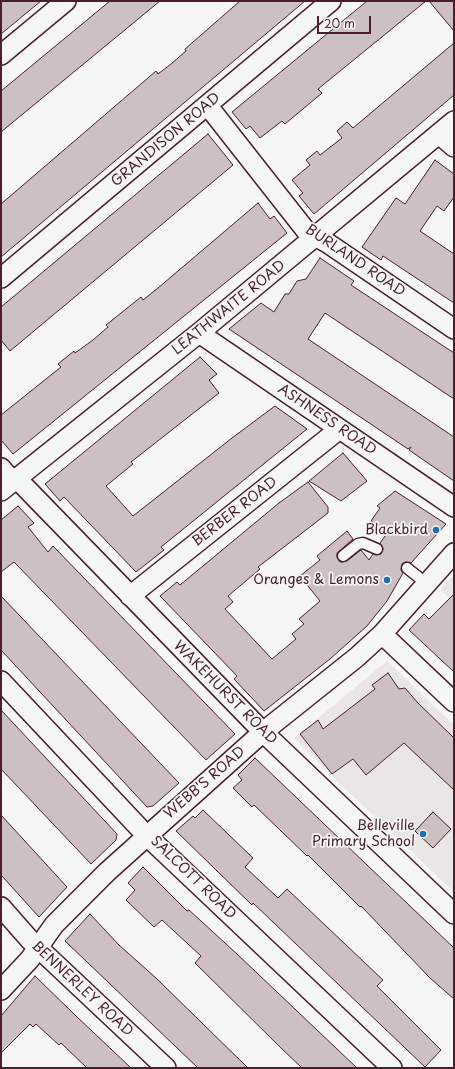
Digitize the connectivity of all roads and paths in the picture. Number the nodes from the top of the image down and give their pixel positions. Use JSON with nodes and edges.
{"nodes":[{"id":1,"x":66,"y":1,"type":"edge"},
{"id":2,"x":331,"y":1,"type":"edge"},
{"id":3,"x":1,"y":55,"type":"edge"},
{"id":4,"x":208,"y":106,"type":"junction"},
{"id":5,"x":454,"y":122,"type":"edge"},
{"id":6,"x":439,"y":134,"type":"junction"},
{"id":7,"x":454,"y":147,"type":"edge"},
{"id":8,"x":315,"y":237,"type":"junction"},
{"id":9,"x":1,"y":278,"type":"edge"},
{"id":10,"x":454,"y":328,"type":"edge"},
{"id":11,"x":199,"y":333,"type":"junction"},
{"id":12,"x":338,"y":428,"type":"junction"},
{"id":13,"x":5,"y":480,"type":"edge"},
{"id":14,"x":454,"y":507,"type":"edge"},
{"id":15,"x":377,"y":549,"type":"dead end"},
{"id":16,"x":454,"y":553,"type":"edge"},
{"id":17,"x":343,"y":556,"type":"dead end"},
{"id":18,"x":407,"y":568,"type":"dead end"},
{"id":19,"x":427,"y":584,"type":"junction"},
{"id":20,"x":130,"y":596,"type":"junction"},
{"id":21,"x":382,"y":634,"type":"junction"},
{"id":22,"x":1,"y":681,"type":"edge"},
{"id":23,"x":454,"y":702,"type":"edge"},
{"id":24,"x":263,"y":732,"type":"junction"},
{"id":25,"x":146,"y":835,"type":"junction"},
{"id":26,"x":1,"y":907,"type":"edge"},
{"id":27,"x":454,"y":914,"type":"edge"},
{"id":28,"x":38,"y":947,"type":"junction"},
{"id":29,"x":1,"y":990,"type":"edge"},
{"id":30,"x":166,"y":1068,"type":"edge"},
{"id":31,"x":392,"y":1068,"type":"edge"}],
"edges":[{"from":1,"to":3,"type":"street"},
{"from":2,"to":4,"type":"street","name":"GRANDISON ROAD"},
{"from":4,"to":8,"type":"street","name":"BURLAND ROAD"},
{"from":4,"to":9,"type":"street","name":"GRANDISON ROAD"},
{"from":5,"to":6,"type":"street","name":"LEATHWAITE ROAD"},
{"from":6,"to":7,"type":"street"},
{"from":6,"to":8,"type":"street","name":"LEATHWAITE ROAD"},
{"from":8,"to":10,"type":"street","name":"BURLAND ROAD"},
{"from":8,"to":11,"type":"street","name":"LEATHWAITE ROAD"},
{"from":11,"to":12,"type":"street","name":"ASHNESS ROAD"},
{"from":11,"to":13,"type":"street","name":"LEATHWAITE ROAD"},
{"from":12,"to":14,"type":"street","name":"ASHNESS ROAD"},
{"from":12,"to":20,"type":"street","name":"BERBER ROAD"},
{"from":13,"to":20,"type":"street","name":"WAKEHURST ROAD"},
{"from":15,"to":17,"type":"lane"},
{"from":16,"to":19,"type":"street","name":"WEBB'S ROAD"},
{"from":18,"to":19,"type":"lane"},
{"from":19,"to":21,"type":"street","name":"WEBB'S ROAD"},
{"from":20,"to":24,"type":"street","name":"WAKEHURST ROAD"},
{"from":21,"to":23,"type":"street"},
{"from":21,"to":24,"type":"street","name":"WEBB'S ROAD"},
{"from":22,"to":25,"type":"street","name":"SALCOTT ROAD"},
{"from":24,"to":25,"type":"street","name":"WEBB'S ROAD"},
{"from":24,"to":27,"type":"street","name":"WAKEHURST ROAD"},
{"from":25,"to":28,"type":"street","name":"WEBB'S ROAD"},
{"from":25,"to":31,"type":"street","name":"SALCOTT ROAD"},
{"from":26,"to":28,"type":"street","name":"BENNERLEY ROAD"},
{"from":28,"to":29,"type":"street","name":"WEBB'S ROAD"},
{"from":28,"to":30,"type":"street","name":"BENNERLEY ROAD"}]}
